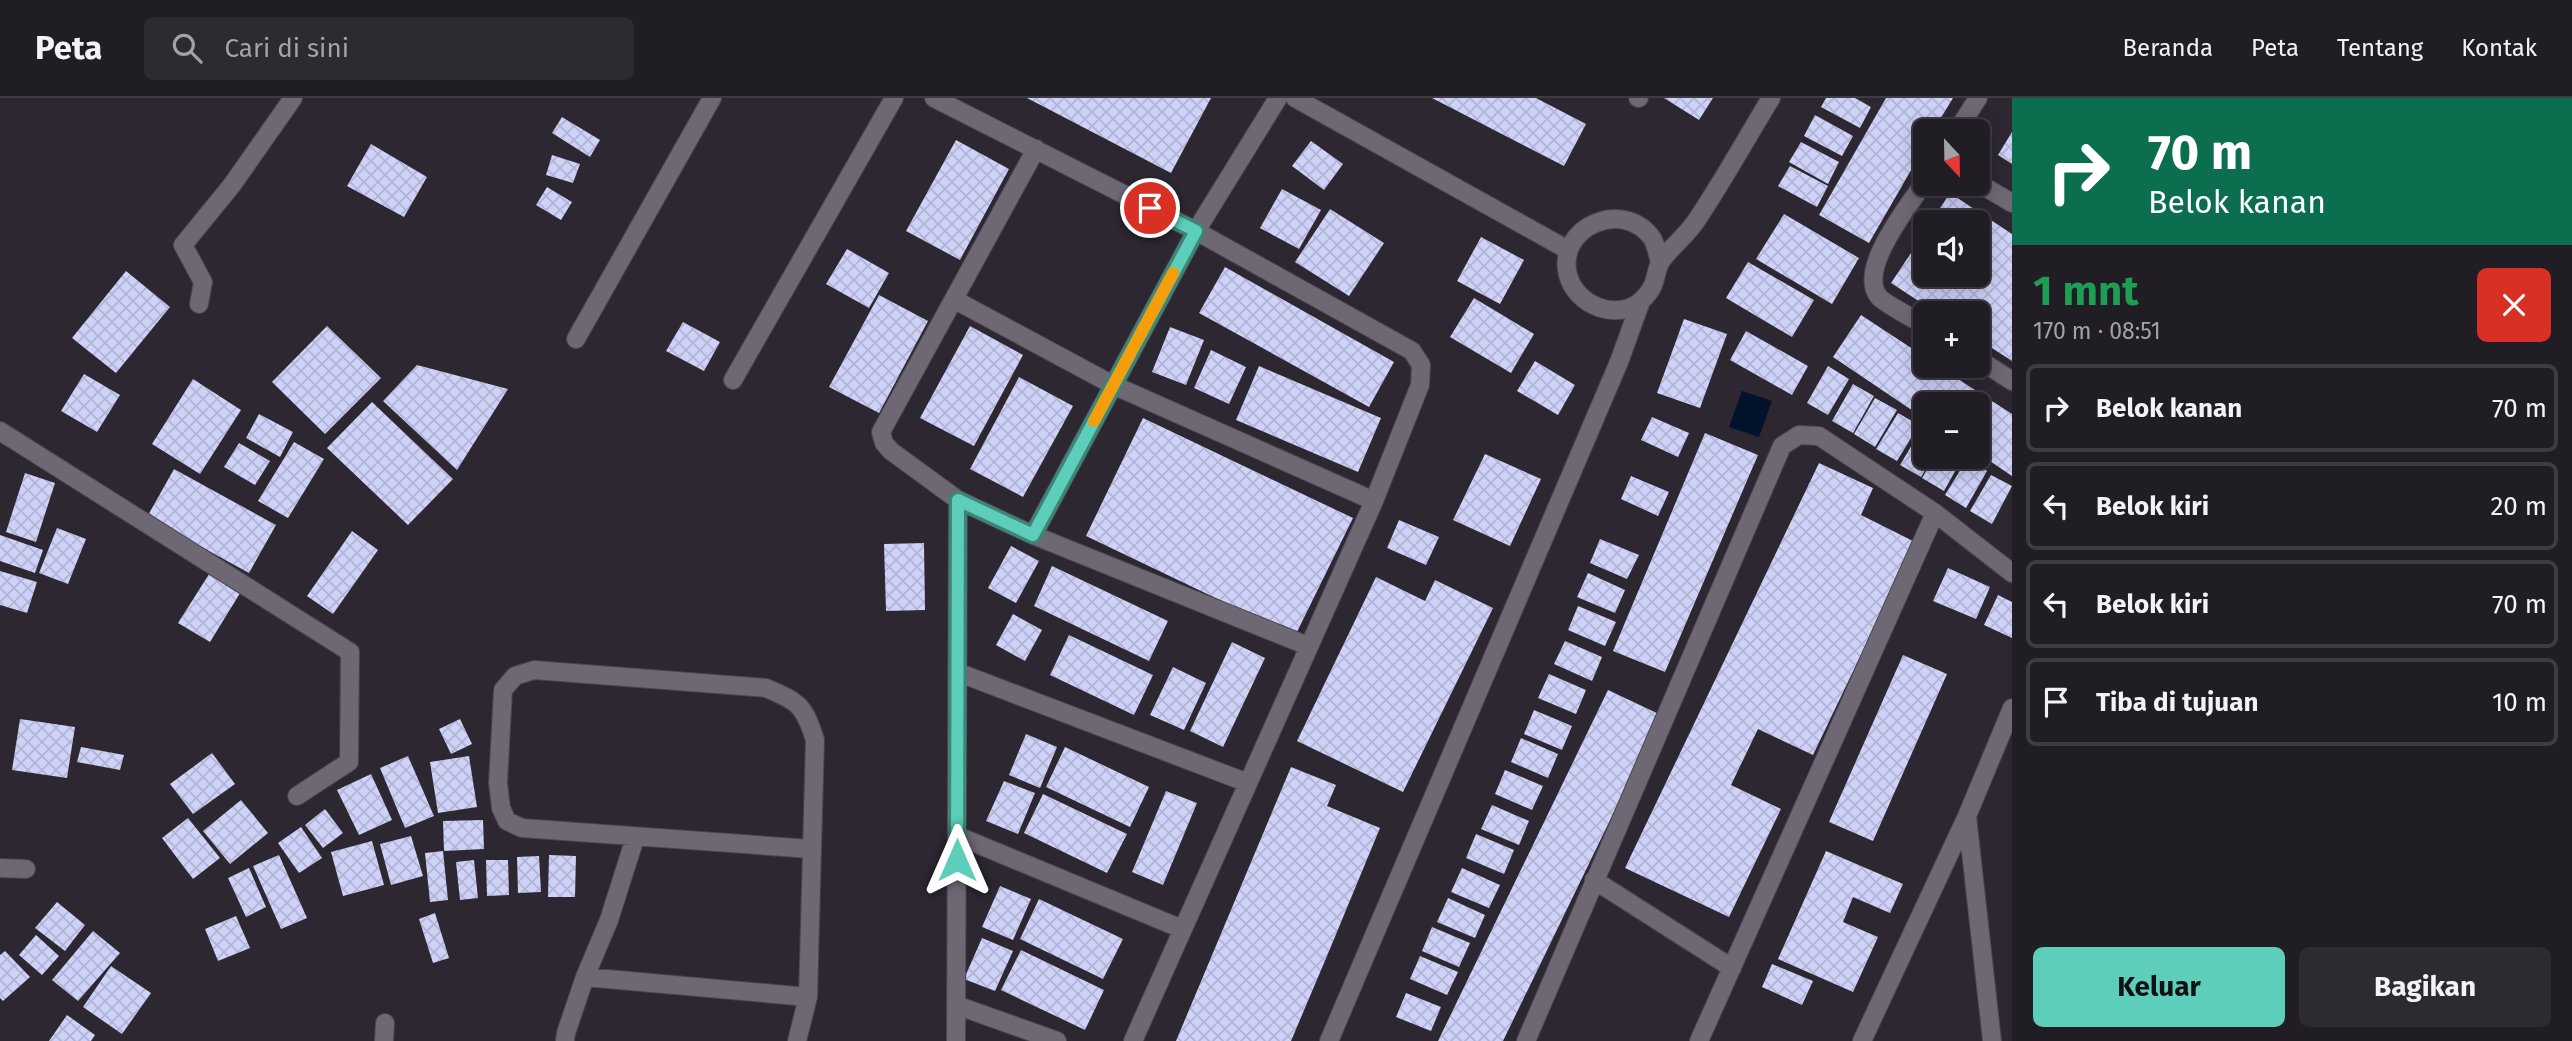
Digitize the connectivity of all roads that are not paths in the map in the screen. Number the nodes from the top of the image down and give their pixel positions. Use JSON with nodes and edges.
{"nodes":[{"id":1,"x":293,"y":98,"type":"edge"},
{"id":2,"x":712,"y":98,"type":"edge"},
{"id":3,"x":894,"y":98,"type":"edge"},
{"id":4,"x":934,"y":98,"type":"edge"},
{"id":5,"x":1278,"y":98,"type":"edge"},
{"id":6,"x":1295,"y":98,"type":"edge"},
{"id":7,"x":1771,"y":98,"type":"edge"},
{"id":8,"x":1978,"y":98,"type":"edge"},
{"id":9,"x":1965,"y":119,"type":"edge"},
{"id":10,"x":1036,"y":149,"type":"junction"},
{"id":11,"x":1990,"y":190,"type":"edge"},
{"id":12,"x":1916,"y":196,"type":"edge"},
{"id":13,"x":2012,"y":203,"type":"edge"},
{"id":14,"x":1196,"y":231,"type":"junction"},
{"id":15,"x":1568,"y":250,"type":"junction"},
{"id":16,"x":1660,"y":263,"type":"junction"},
{"id":17,"x":955,"y":300,"type":"junction"},
{"id":18,"x":1641,"y":301,"type":"junction"},
{"id":19,"x":199,"y":304,"type":"dead end"},
{"id":20,"x":1913,"y":318,"type":"edge"},
{"id":21,"x":576,"y":339,"type":"dead end"},
{"id":22,"x":1990,"y":366,"type":"edge"},
{"id":23,"x":733,"y":380,"type":"dead end"},
{"id":24,"x":2012,"y":380,"type":"edge"},
{"id":25,"x":1113,"y":385,"type":"junction"},
{"id":26,"x":0,"y":431,"type":"edge"},
{"id":27,"x":958,"y":500,"type":"junction"},
{"id":28,"x":1374,"y":501,"type":"junction"},
{"id":29,"x":1936,"y":513,"type":"junction"},
{"id":30,"x":1033,"y":535,"type":"junction"},
{"id":31,"x":2012,"y":573,"type":"edge"},
{"id":32,"x":1308,"y":646,"type":"junction"},
{"id":33,"x":957,"y":672,"type":"junction"},
{"id":34,"x":2012,"y":708,"type":"edge"},
{"id":35,"x":1248,"y":783,"type":"junction"},
{"id":36,"x":297,"y":796,"type":"dead end"},
{"id":37,"x":1967,"y":816,"type":"junction"},
{"id":38,"x":958,"y":836,"type":"junction"},
{"id":39,"x":635,"y":838,"type":"junction"},
{"id":40,"x":811,"y":849,"type":"junction"},
{"id":41,"x":0,"y":868,"type":"edge"},
{"id":42,"x":26,"y":869,"type":"dead end"},
{"id":43,"x":1594,"y":880,"type":"junction"},
{"id":44,"x":1182,"y":929,"type":"junction"},
{"id":45,"x":1732,"y":968,"type":"junction"},
{"id":46,"x":585,"y":977,"type":"junction"},
{"id":47,"x":808,"y":997,"type":"junction"},
{"id":48,"x":956,"y":1005,"type":"junction"},
{"id":49,"x":565,"y":1041,"type":"edge"},
{"id":50,"x":797,"y":1041,"type":"edge"},
{"id":51,"x":956,"y":1041,"type":"edge"},
{"id":52,"x":1057,"y":1041,"type":"edge"},
{"id":53,"x":1133,"y":1041,"type":"edge"},
{"id":54,"x":1329,"y":1041,"type":"edge"},
{"id":55,"x":1526,"y":1041,"type":"edge"},
{"id":56,"x":1699,"y":1041,"type":"edge"},
{"id":57,"x":1862,"y":1041,"type":"edge"},
{"id":58,"x":1992,"y":1041,"type":"edge"}],
"edges":[{"from":1,"to":19,"type":"street"},
{"from":2,"to":21,"type":"street"},
{"from":3,"to":23,"type":"street"},
{"from":4,"to":10,"type":"street"},
{"from":5,"to":14,"type":"street"},
{"from":6,"to":15,"type":"street"},
{"from":7,"to":16,"type":"street"},
{"from":8,"to":9,"type":"street"},
{"from":10,"to":14,"type":"street"},
{"from":10,"to":17,"type":"street"},
{"from":11,"to":13,"type":"street"},
{"from":12,"to":20,"type":"street"},
{"from":14,"to":25,"type":"street"},
{"from":14,"to":28,"type":"street"},
{"from":15,"to":16,"type":"street"},
{"from":15,"to":18,"type":"street"},
{"from":16,"to":18,"type":"street"},
{"from":17,"to":25,"type":"street"},
{"from":17,"to":27,"type":"street"},
{"from":18,"to":54,"type":"street"},
{"from":22,"to":24,"type":"street"},
{"from":25,"to":28,"type":"street"},
{"from":25,"to":30,"type":"street"},
{"from":26,"to":36,"type":"street"},
{"from":27,"to":30,"type":"street"},
{"from":27,"to":33,"type":"street"},
{"from":28,"to":32,"type":"street"},
{"from":29,"to":31,"type":"street"},
{"from":29,"to":43,"type":"street"},
{"from":29,"to":45,"type":"street"},
{"from":30,"to":32,"type":"street"},
{"from":32,"to":35,"type":"street"},
{"from":33,"to":35,"type":"street"},
{"from":33,"to":38,"type":"street"},
{"from":34,"to":37,"type":"street"},
{"from":35,"to":44,"type":"street"},
{"from":37,"to":57,"type":"street"},
{"from":37,"to":58,"type":"street"},
{"from":38,"to":44,"type":"street"},
{"from":38,"to":48,"type":"street"},
{"from":39,"to":40,"type":"street"},
{"from":39,"to":40,"type":"street"},
{"from":39,"to":46,"type":"street"},
{"from":40,"to":47,"type":"street"},
{"from":41,"to":42,"type":"street"},
{"from":43,"to":45,"type":"street"},
{"from":43,"to":55,"type":"street"},
{"from":44,"to":53,"type":"street"},
{"from":45,"to":56,"type":"street"},
{"from":46,"to":47,"type":"street"},
{"from":46,"to":49,"type":"street"},
{"from":47,"to":50,"type":"street"},
{"from":48,"to":51,"type":"street"},
{"from":48,"to":52,"type":"street"}]}
